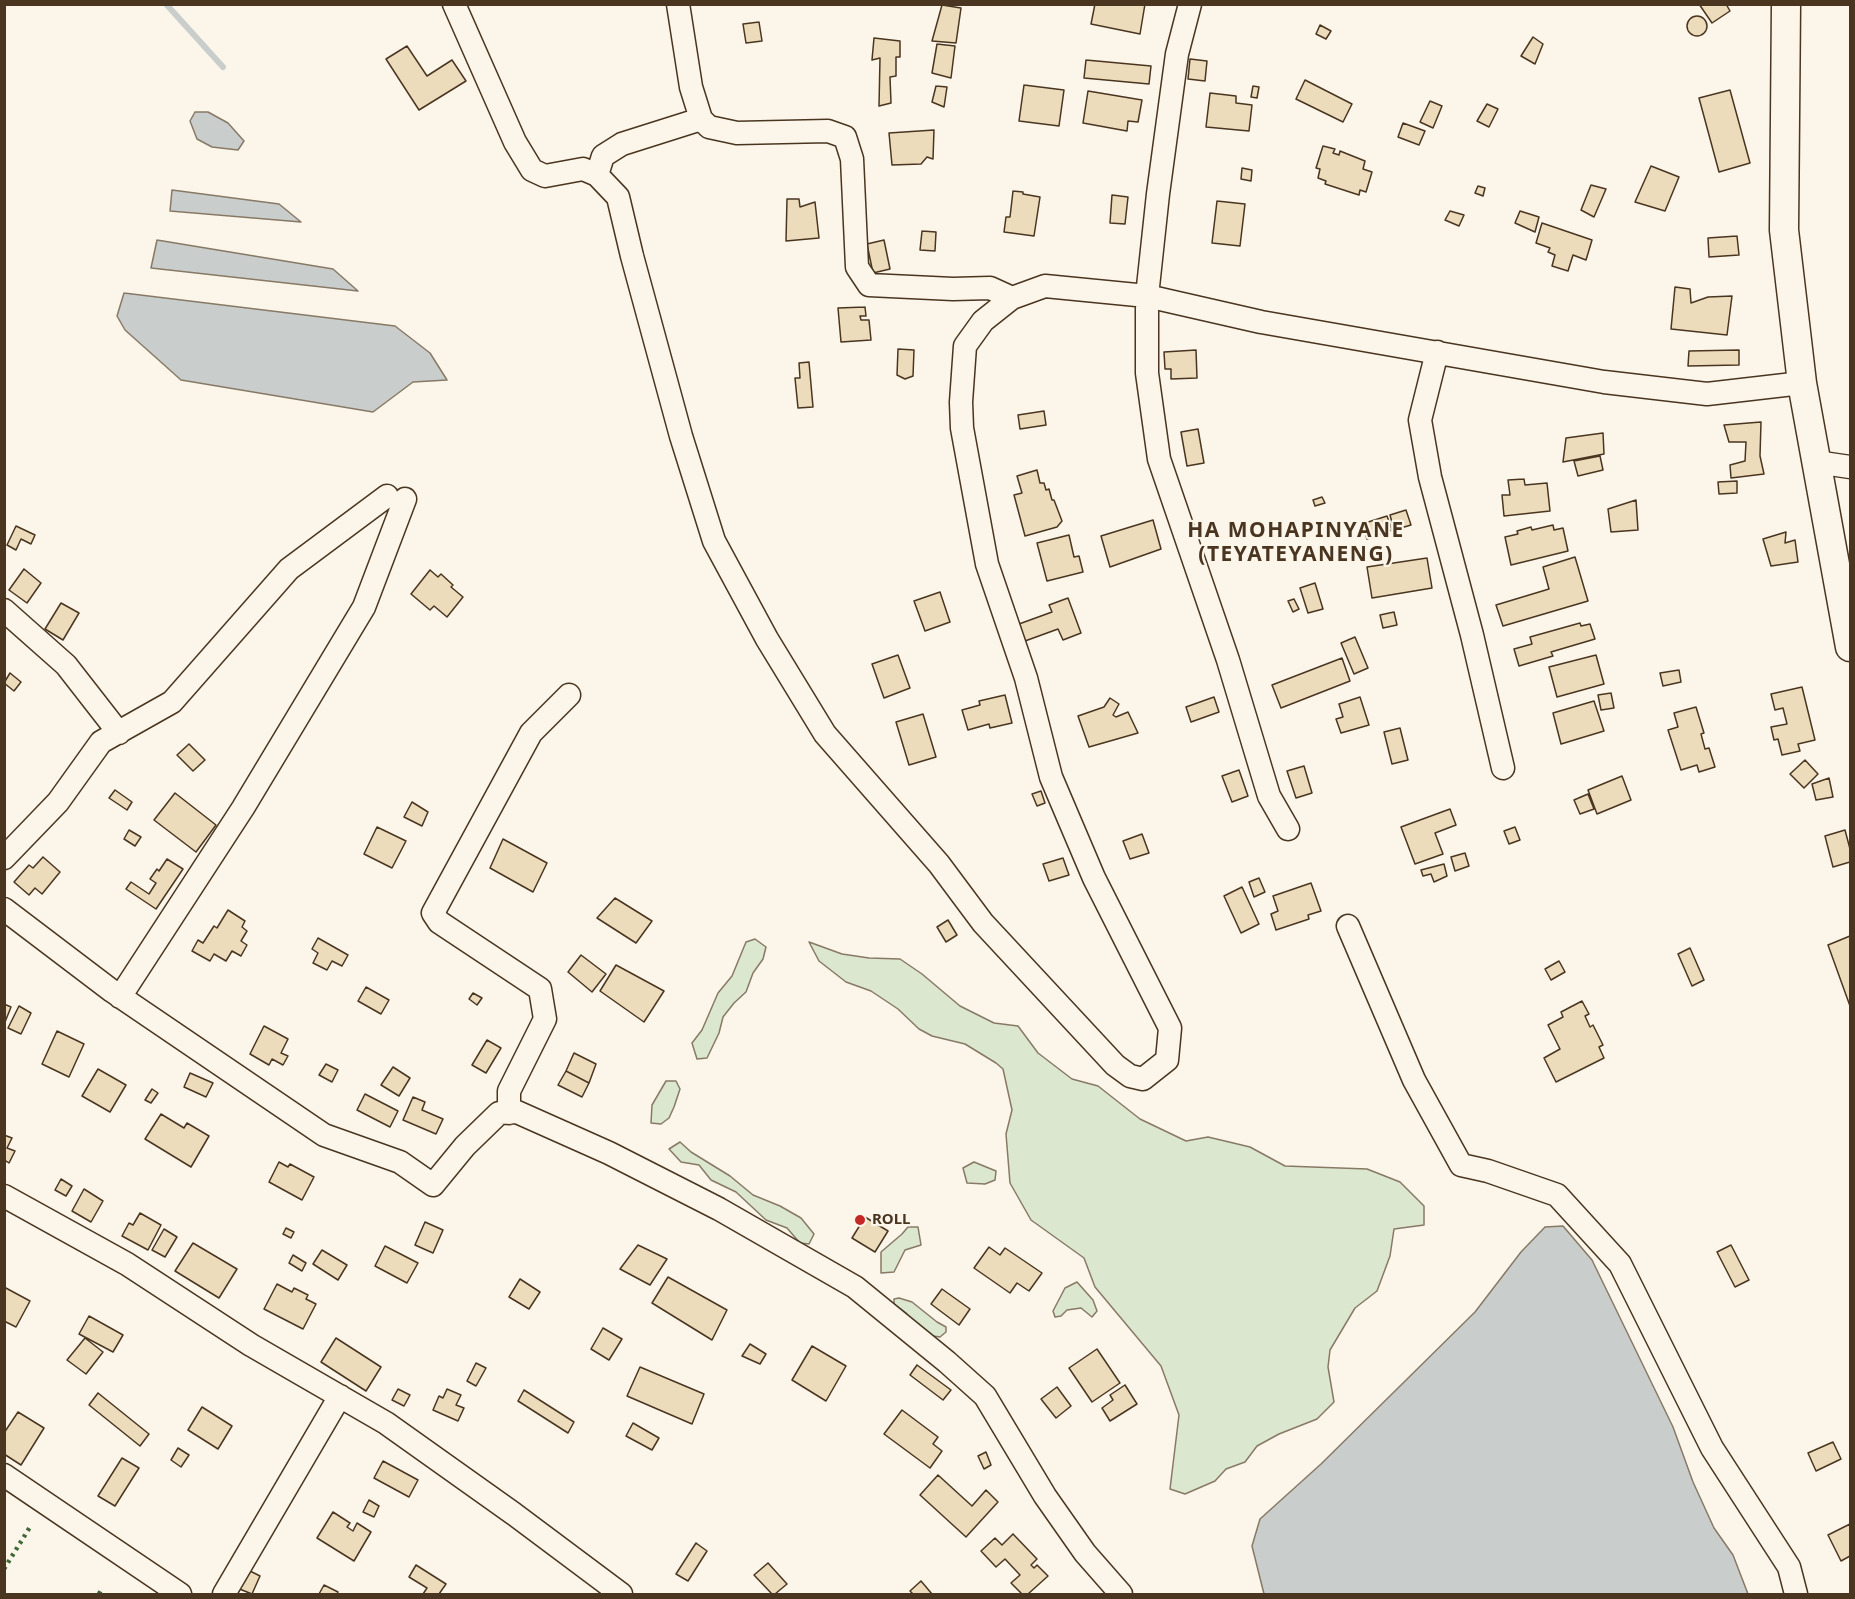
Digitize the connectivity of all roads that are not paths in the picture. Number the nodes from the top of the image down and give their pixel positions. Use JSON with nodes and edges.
{"nodes":[{"id":1,"x":454,"y":4,"type":"edge"},
{"id":2,"x":678,"y":4,"type":"edge"},
{"id":3,"x":1190,"y":4,"type":"edge"},
{"id":4,"x":1786,"y":4,"type":"edge"},
{"id":5,"x":700,"y":119,"type":"junction"},
{"id":6,"x":597,"y":175,"type":"junction"},
{"id":7,"x":1148,"y":296,"type":"junction"},
{"id":8,"x":1012,"y":298,"type":"junction"},
{"id":9,"x":1437,"y":352,"type":"junction"},
{"id":10,"x":1803,"y":383,"type":"junction"},
{"id":11,"x":1816,"y":462,"type":"junction"},
{"id":12,"x":1851,"y":467,"type":"edge"},
{"id":13,"x":4,"y":610,"type":"edge"},
{"id":14,"x":1851,"y":647,"type":"edge"},
{"id":15,"x":569,"y":695,"type":"dead end"},
{"id":16,"x":118,"y":733,"type":"junction"},
{"id":17,"x":1503,"y":768,"type":"dead end"},
{"id":18,"x":1288,"y":829,"type":"dead end"},
{"id":19,"x":4,"y":858,"type":"edge"},
{"id":20,"x":4,"y":909,"type":"edge"},
{"id":21,"x":1348,"y":926,"type":"dead end"},
{"id":22,"x":120,"y":997,"type":"junction"},
{"id":23,"x":509,"y":1113,"type":"junction"},
{"id":24,"x":4,"y":1196,"type":"edge"},
{"id":25,"x":340,"y":1396,"type":"junction"},
{"id":26,"x":4,"y":1475,"type":"edge"},
{"id":27,"x":180,"y":1594,"type":"edge"},
{"id":28,"x":224,"y":1594,"type":"edge"},
{"id":29,"x":621,"y":1594,"type":"edge"},
{"id":30,"x":1121,"y":1594,"type":"edge"},
{"id":31,"x":1796,"y":1594,"type":"edge"}],
"edges":[{"from":1,"to":6,"type":"street"},
{"from":2,"to":5,"type":"street"},
{"from":3,"to":7,"type":"street"},
{"from":4,"to":10,"type":"main road"},
{"from":5,"to":6,"type":"street"},
{"from":5,"to":8,"type":"street"},
{"from":6,"to":8,"type":"street"},
{"from":7,"to":8,"type":"street"},
{"from":7,"to":9,"type":"street"},
{"from":7,"to":18,"type":"street"},
{"from":9,"to":10,"type":"street"},
{"from":9,"to":17,"type":"street"},
{"from":10,"to":11,"type":"main road"},
{"from":11,"to":12,"type":"street"},
{"from":11,"to":14,"type":"main road"},
{"from":13,"to":16,"type":"street"},
{"from":15,"to":23,"type":"street"},
{"from":16,"to":19,"type":"street"},
{"from":16,"to":22,"type":"street"},
{"from":20,"to":22,"type":"street"},
{"from":21,"to":31,"type":"street"},
{"from":22,"to":23,"type":"street"},
{"from":23,"to":30,"type":"street"},
{"from":24,"to":25,"type":"street"},
{"from":25,"to":28,"type":"street"},
{"from":25,"to":29,"type":"street"},
{"from":26,"to":27,"type":"street"}]}
